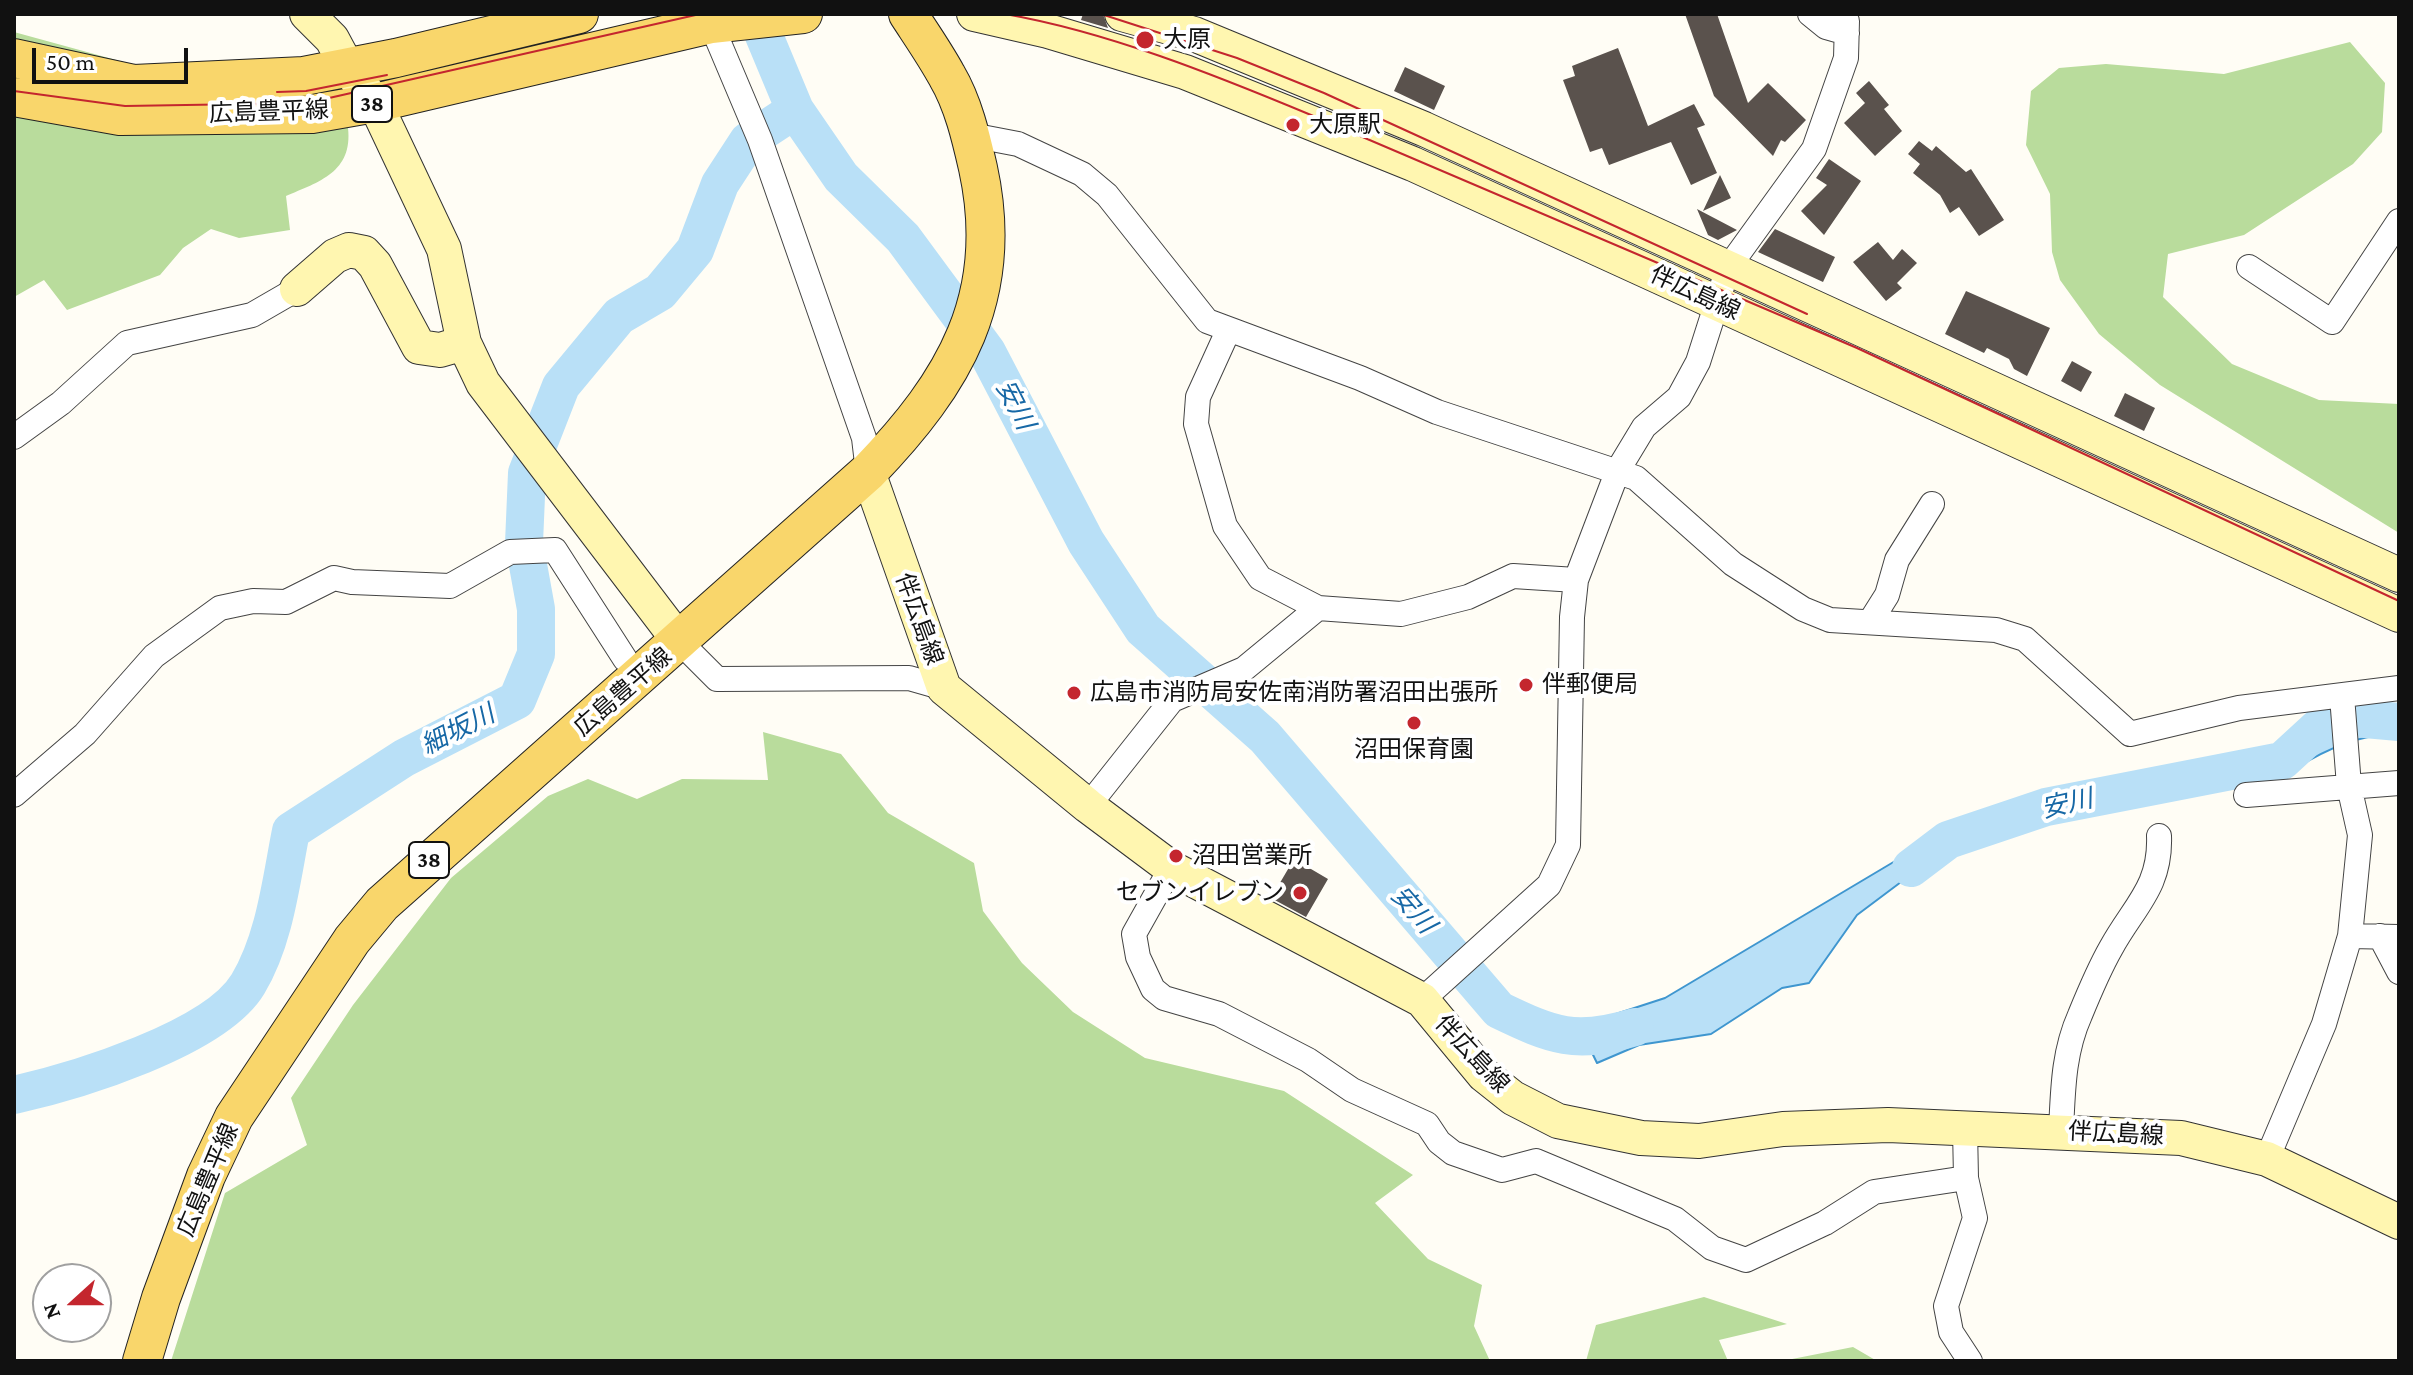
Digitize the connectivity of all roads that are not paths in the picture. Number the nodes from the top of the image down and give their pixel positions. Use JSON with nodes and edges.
{"nodes":[{"id":1,"x":307,"y":14,"type":"edge"},
{"id":2,"x":579,"y":14,"type":"edge"},
{"id":3,"x":803,"y":14,"type":"edge"},
{"id":4,"x":908,"y":14,"type":"edge"},
{"id":5,"x":974,"y":14,"type":"edge"},
{"id":6,"x":1122,"y":14,"type":"edge"},
{"id":7,"x":1810,"y":14,"type":"edge"},
{"id":8,"x":792,"y":15,"type":"edge"},
{"id":9,"x":718,"y":24,"type":"junction"},
{"id":10,"x":1844,"y":24,"type":"edge"},
{"id":11,"x":14,"y":58,"type":"edge"},
{"id":12,"x":347,"y":67,"type":"junction"},
{"id":13,"x":14,"y":97,"type":"edge"},
{"id":14,"x":375,"y":103,"type":"junction"},
{"id":15,"x":1424,"y":129,"type":"junction"},
{"id":16,"x":971,"y":135,"type":"junction"},
{"id":17,"x":1413,"y":164,"type":"junction"},
{"id":18,"x":2399,"y":221,"type":"edge"},
{"id":19,"x":2390,"y":252,"type":"edge"},
{"id":20,"x":2249,"y":267,"type":"dead end"},
{"id":21,"x":1728,"y":268,"type":"junction"},
{"id":22,"x":297,"y":289,"type":"joint"},
{"id":23,"x":1717,"y":304,"type":"junction"},
{"id":24,"x":1228,"y":331,"type":"junction"},
{"id":25,"x":464,"y":343,"type":"junction"},
{"id":26,"x":14,"y":437,"type":"edge"},
{"id":27,"x":1618,"y":470,"type":"junction"},
{"id":28,"x":868,"y":472,"type":"junction"},
{"id":29,"x":1932,"y":504,"type":"dead end"},
{"id":30,"x":593,"y":531,"type":"junction"},
{"id":31,"x":549,"y":550,"type":"junction"},
{"id":32,"x":2399,"y":575,"type":"edge"},
{"id":33,"x":1576,"y":580,"type":"junction"},
{"id":34,"x":1318,"y":608,"type":"junction"},
{"id":35,"x":2399,"y":615,"type":"edge"},
{"id":36,"x":1870,"y":622,"type":"junction"},
{"id":37,"x":680,"y":642,"type":"junction"},
{"id":38,"x":625,"y":659,"type":"dead end"},
{"id":39,"x":944,"y":688,"type":"junction"},
{"id":40,"x":2399,"y":688,"type":"edge"},
{"id":41,"x":2342,"y":702,"type":"junction"},
{"id":42,"x":2349,"y":782,"type":"junction"},
{"id":43,"x":2399,"y":783,"type":"edge"},
{"id":44,"x":14,"y":795,"type":"edge"},
{"id":45,"x":2246,"y":795,"type":"dead end"},
{"id":46,"x":1088,"y":806,"type":"junction"},
{"id":47,"x":2159,"y":836,"type":"dead end"},
{"id":48,"x":1171,"y":868,"type":"junction"},
{"id":49,"x":2350,"y":936,"type":"junction"},
{"id":50,"x":2390,"y":936,"type":"edge"},
{"id":51,"x":2399,"y":972,"type":"edge"},
{"id":52,"x":1428,"y":995,"type":"junction"},
{"id":53,"x":1965,"y":1129,"type":"junction"},
{"id":54,"x":2061,"y":1131,"type":"junction"},
{"id":55,"x":2267,"y":1159,"type":"junction"},
{"id":56,"x":1966,"y":1178,"type":"junction"},
{"id":57,"x":2399,"y":1222,"type":"edge"},
{"id":58,"x":142,"y":1361,"type":"edge"},
{"id":59,"x":1970,"y":1361,"type":"edge"}],
"edges":[{"from":1,"to":12,"type":"main road"},
{"from":2,"to":12,"type":"main road","name":"広島豊平線","number":"38"},
{"from":3,"to":8,"type":"main road","name":"広島豊平線","number":"38"},
{"from":4,"to":16,"type":"main road","name":"広島豊平線","number":"38"},
{"from":5,"to":17,"type":"main road","name":"伴広島線"},
{"from":6,"to":15,"type":"main road","name":"伴広島線"},
{"from":7,"to":10,"type":"street"},
{"from":8,"to":9,"type":"main road","name":"広島豊平線","number":"38"},
{"from":9,"to":14,"type":"main road","name":"広島豊平線","number":"38"},
{"from":9,"to":28,"type":"street"},
{"from":10,"to":21,"type":"street"},
{"from":11,"to":12,"type":"main road","name":"広島豊平線","number":"38"},
{"from":12,"to":14,"type":"main road"},
{"from":13,"to":14,"type":"main road","name":"広島豊平線","number":"38"},
{"from":14,"to":25,"type":"main road"},
{"from":15,"to":17,"type":"main road"},
{"from":15,"to":21,"type":"main road","name":"伴広島線"},
{"from":16,"to":24,"type":"street"},
{"from":16,"to":28,"type":"main road","name":"広島豊平線","number":"38"},
{"from":17,"to":23,"type":"main road","name":"伴広島線"},
{"from":18,"to":19,"type":"street"},
{"from":19,"to":20,"type":"street"},
{"from":21,"to":23,"type":"street"},
{"from":21,"to":32,"type":"main road","name":"伴広島線"},
{"from":22,"to":25,"type":"main road"},
{"from":22,"to":26,"type":"street"},
{"from":23,"to":27,"type":"street"},
{"from":23,"to":35,"type":"main road","name":"伴広島線"},
{"from":24,"to":27,"type":"street"},
{"from":24,"to":34,"type":"street"},
{"from":25,"to":30,"type":"main road"},
{"from":27,"to":33,"type":"street"},
{"from":27,"to":36,"type":"street"},
{"from":28,"to":37,"type":"main road","name":"広島豊平線","number":"38"},
{"from":28,"to":39,"type":"main road","name":"伴広島線"},
{"from":29,"to":36,"type":"street"},
{"from":30,"to":31,"type":"street"},
{"from":30,"to":37,"type":"main road"},
{"from":31,"to":38,"type":"street"},
{"from":31,"to":44,"type":"street"},
{"from":33,"to":34,"type":"street"},
{"from":33,"to":52,"type":"street"},
{"from":34,"to":46,"type":"street"},
{"from":36,"to":41,"type":"street"},
{"from":37,"to":39,"type":"street"},
{"from":37,"to":58,"type":"main road","name":"広島豊平線","number":"38"},
{"from":39,"to":46,"type":"main road","name":"伴広島線"},
{"from":40,"to":41,"type":"street"},
{"from":41,"to":42,"type":"street"},
{"from":42,"to":43,"type":"street"},
{"from":42,"to":45,"type":"street"},
{"from":42,"to":49,"type":"street"},
{"from":46,"to":48,"type":"main road","name":"伴広島線"},
{"from":47,"to":54,"type":"street"},
{"from":48,"to":52,"type":"main road","name":"伴広島線"},
{"from":48,"to":56,"type":"street"},
{"from":49,"to":50,"type":"street"},
{"from":49,"to":55,"type":"street"},
{"from":50,"to":51,"type":"street"},
{"from":52,"to":53,"type":"main road","name":"伴広島線"},
{"from":53,"to":54,"type":"main road","name":"伴広島線"},
{"from":53,"to":56,"type":"street"},
{"from":54,"to":55,"type":"main road","name":"伴広島線"},
{"from":55,"to":57,"type":"main road","name":"伴広島線"},
{"from":56,"to":59,"type":"street"}]}
